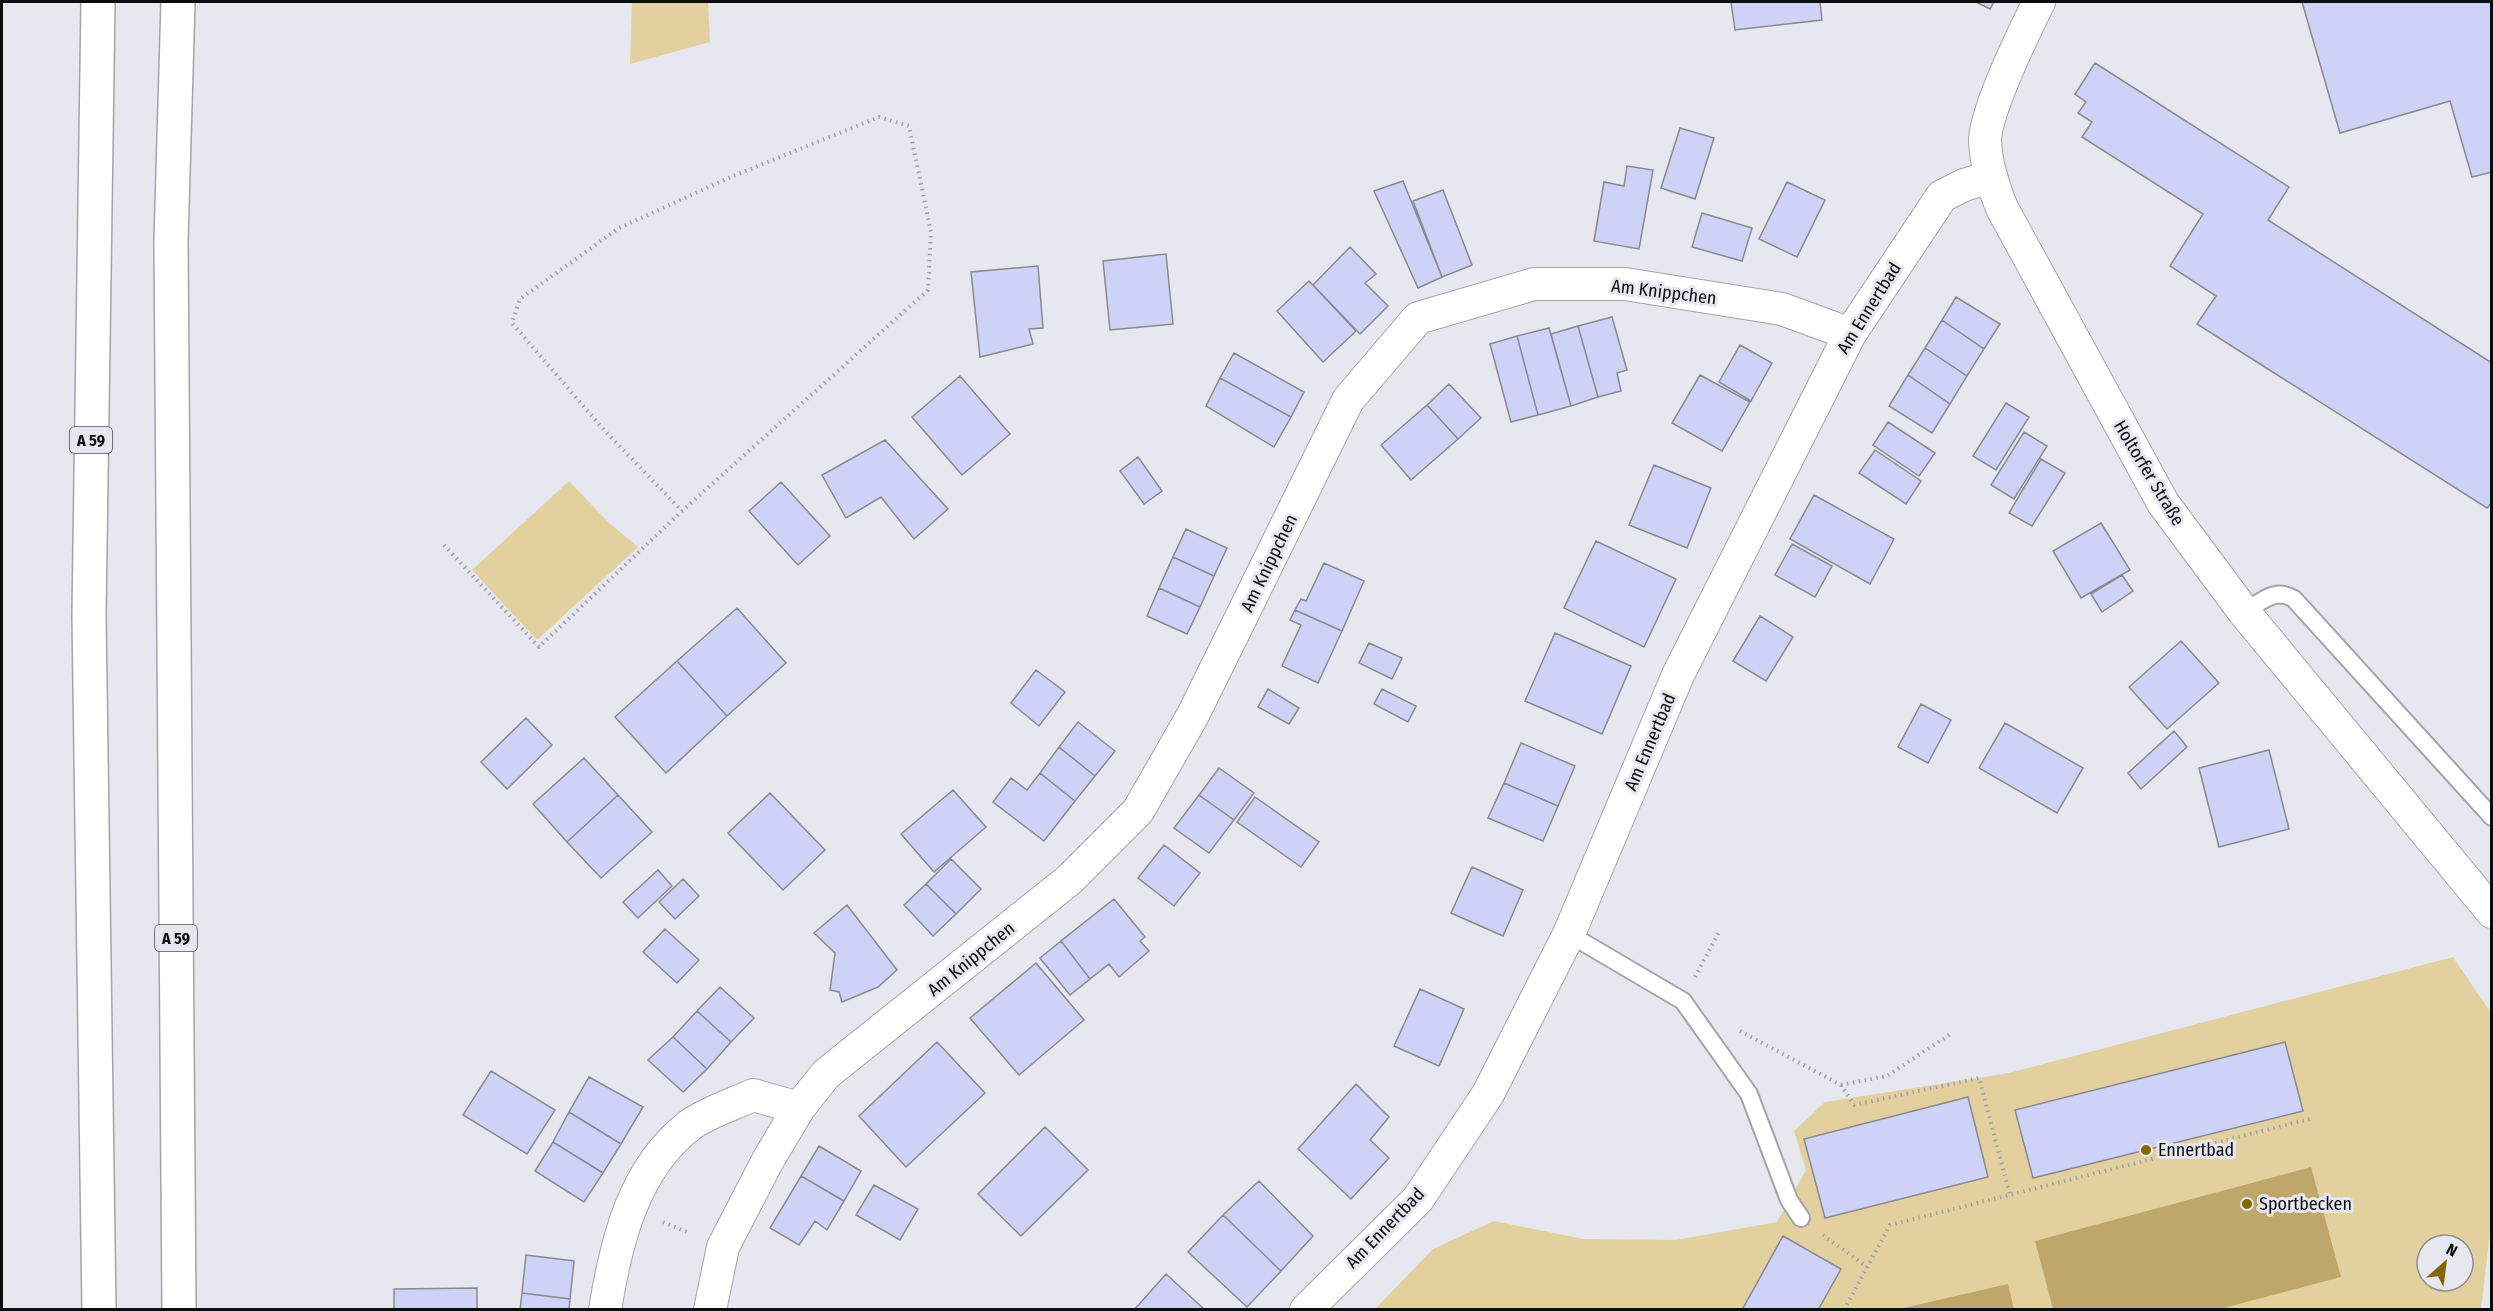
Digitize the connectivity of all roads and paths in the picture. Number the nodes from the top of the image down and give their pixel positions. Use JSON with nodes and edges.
{"nodes":[{"id":1,"x":98,"y":2,"type":"edge"},
{"id":2,"x":178,"y":2,"type":"edge"},
{"id":3,"x":2039,"y":2,"type":"edge"},
{"id":4,"x":1990,"y":177,"type":"junction"},
{"id":5,"x":1850,"y":334,"type":"junction"},
{"id":6,"x":682,"y":511,"type":"junction"},
{"id":7,"x":444,"y":545,"type":"dead end"},
{"id":8,"x":2244,"y":612,"type":"junction"},
{"id":9,"x":2492,"y":817,"type":"edge"},
{"id":10,"x":2492,"y":912,"type":"edge"},
{"id":11,"x":1720,"y":930,"type":"dead end"},
{"id":12,"x":1569,"y":934,"type":"junction"},
{"id":13,"x":1683,"y":1001,"type":"junction"},
{"id":14,"x":1736,"y":1029,"type":"dead end"},
{"id":15,"x":1952,"y":1033,"type":"dead end"},
{"id":16,"x":1841,"y":1085,"type":"junction"},
{"id":17,"x":799,"y":1108,"type":"junction"},
{"id":18,"x":2310,"y":1119,"type":"dead end"},
{"id":19,"x":2010,"y":1195,"type":"junction"},
{"id":20,"x":628,"y":1208,"type":"junction"},
{"id":21,"x":1801,"y":1218,"type":"joint"},
{"id":22,"x":723,"y":1247,"type":"junction"},
{"id":23,"x":1867,"y":1267,"type":"junction"},
{"id":24,"x":99,"y":1310,"type":"edge"},
{"id":25,"x":179,"y":1310,"type":"edge"},
{"id":26,"x":605,"y":1310,"type":"edge"},
{"id":27,"x":710,"y":1310,"type":"edge"},
{"id":28,"x":1306,"y":1310,"type":"edge"},
{"id":29,"x":1844,"y":1310,"type":"edge"}],
"edges":[{"from":1,"to":24,"type":"highway","number":"A 59"},
{"from":2,"to":25,"type":"highway","number":"A 59"},
{"from":3,"to":4,"type":"street","name":"Holtorfer Straße"},
{"from":4,"to":5,"type":"street","name":"Am Ennertbad"},
{"from":4,"to":8,"type":"street","name":"Holtorfer Straße"},
{"from":5,"to":12,"type":"street","name":"Am Ennertbad"},
{"from":5,"to":17,"type":"street","name":"Am Knippchen"},
{"from":6,"to":6,"type":"path"},
{"from":6,"to":7,"type":"path"},
{"from":8,"to":9,"type":"lane"},
{"from":8,"to":10,"type":"street","name":"Holtorfer Straße"},
{"from":11,"to":13,"type":"path"},
{"from":12,"to":13,"type":"lane"},
{"from":12,"to":28,"type":"street","name":"Am Ennertbad"},
{"from":13,"to":21,"type":"lane"},
{"from":14,"to":16,"type":"path"},
{"from":15,"to":16,"type":"path"},
{"from":16,"to":19,"type":"path"},
{"from":17,"to":20,"type":"street"},
{"from":17,"to":22,"type":"street","name":"Am Knippchen"},
{"from":18,"to":19,"type":"path"},
{"from":19,"to":23,"type":"path"},
{"from":20,"to":22,"type":"path"},
{"from":20,"to":26,"type":"street"},
{"from":21,"to":23,"type":"path"},
{"from":22,"to":27,"type":"street","name":"Am Knippchen"},
{"from":23,"to":29,"type":"path"}]}
